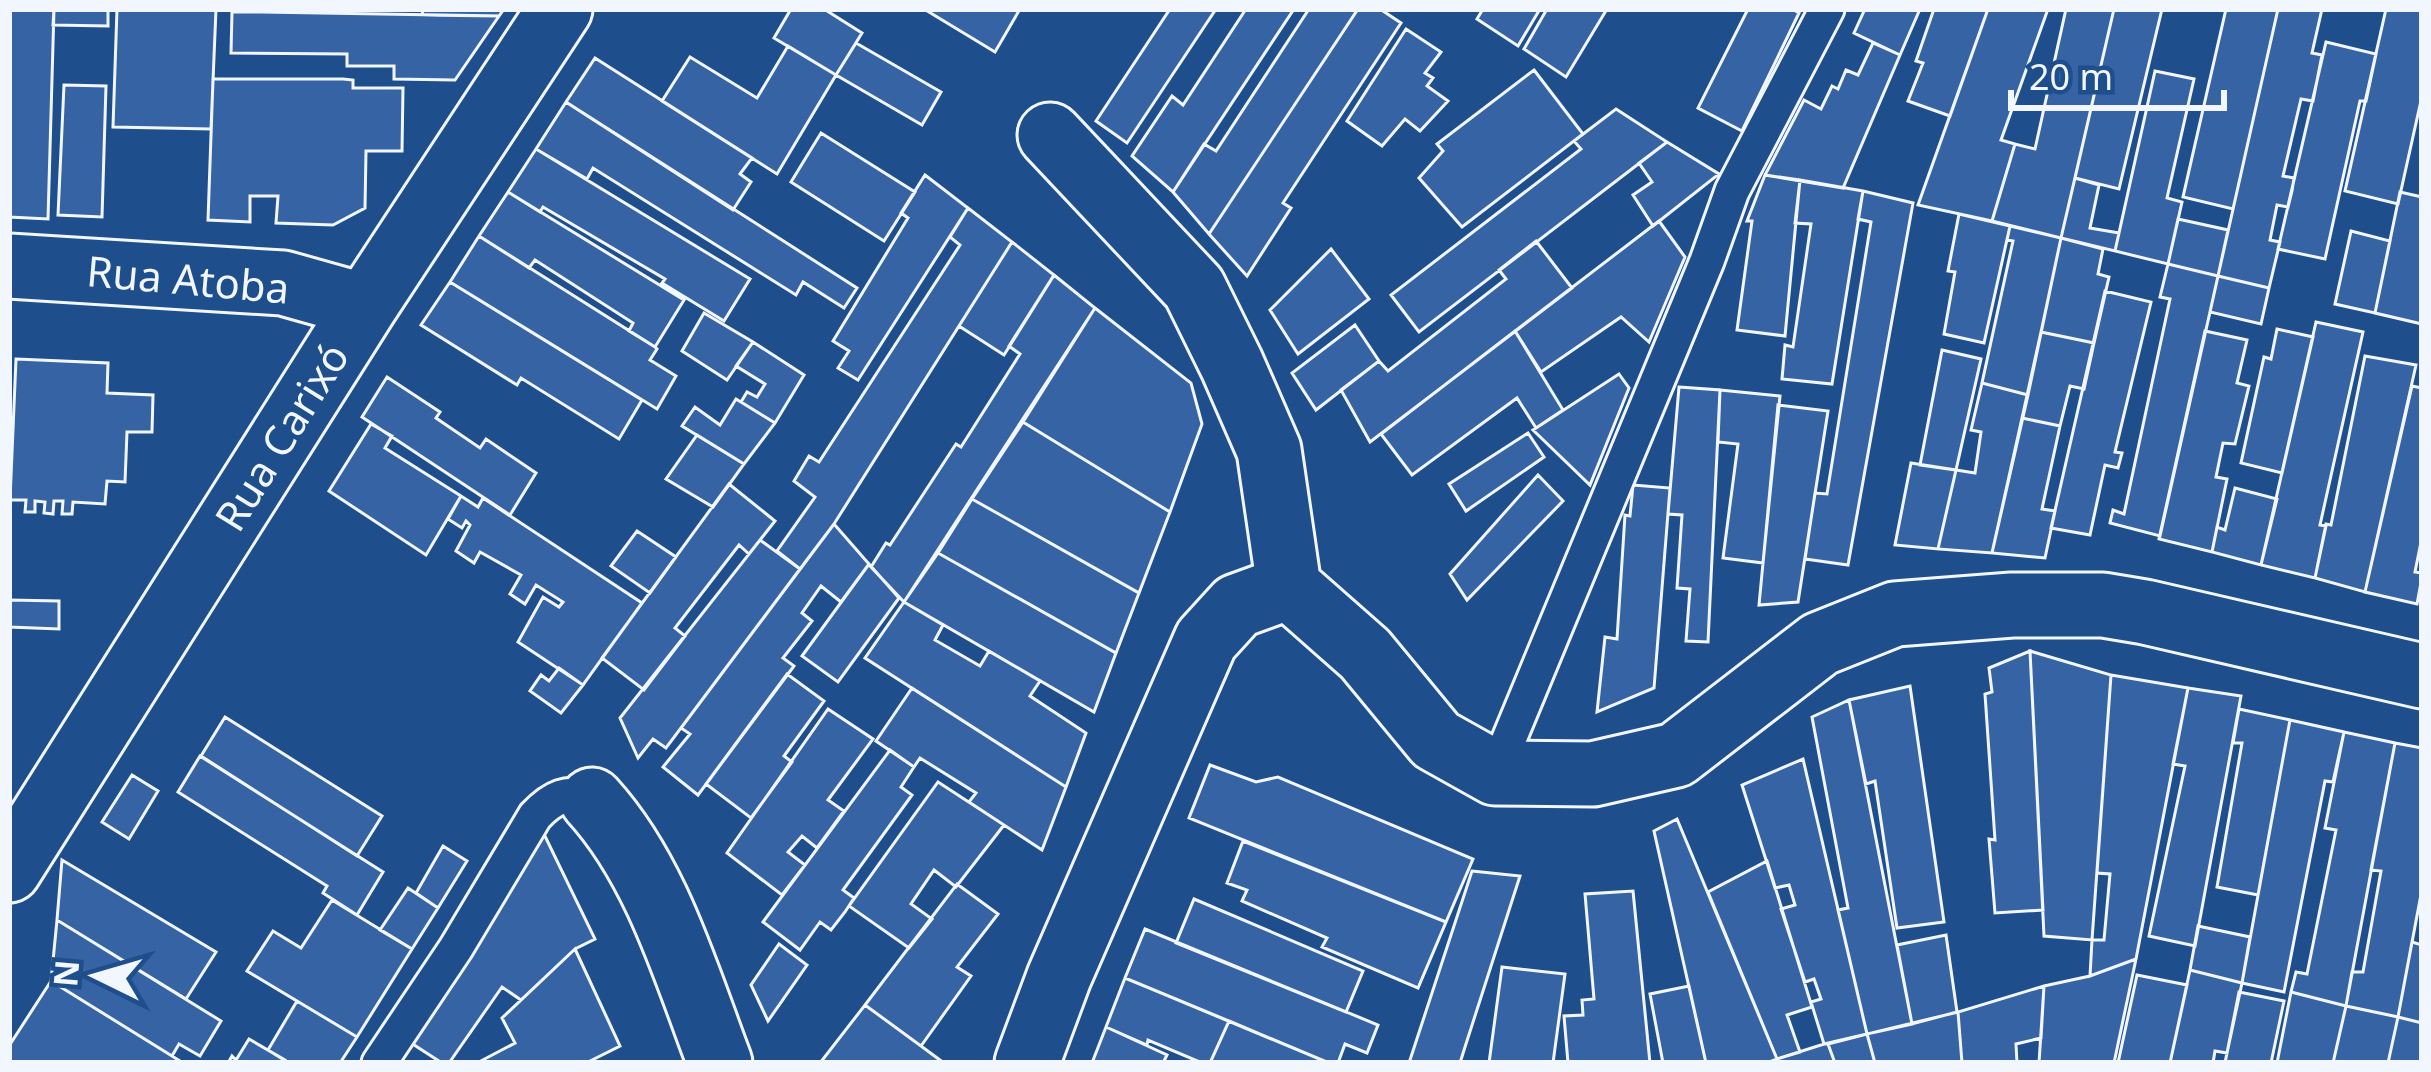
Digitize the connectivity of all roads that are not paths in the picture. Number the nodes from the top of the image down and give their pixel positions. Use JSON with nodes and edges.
{"nodes":[{"id":1,"x":560,"y":9,"type":"edge"},
{"id":2,"x":1827,"y":9,"type":"edge"},
{"id":3,"x":1050,"y":134,"type":"dead end"},
{"id":4,"x":9,"y":266,"type":"edge"},
{"id":5,"x":365,"y":306,"type":"junction"},
{"id":6,"x":1289,"y":587,"type":"junction"},
{"id":7,"x":2422,"y":676,"type":"edge"},
{"id":8,"x":1495,"y":773,"type":"junction"},
{"id":9,"x":592,"y":800,"type":"joint"},
{"id":10,"x":9,"y":870,"type":"edge"},
{"id":11,"x":379,"y":1063,"type":"edge"},
{"id":12,"x":720,"y":1063,"type":"edge"},
{"id":13,"x":1027,"y":1063,"type":"edge"}],
"edges":[{"from":1,"to":5,"type":"street","name":"Rua Carixó"},
{"from":2,"to":8,"type":"lane"},
{"from":3,"to":6,"type":"street"},
{"from":4,"to":5,"type":"street","name":"Rua Atoba"},
{"from":5,"to":10,"type":"street","name":"Rua Carixó"},
{"from":6,"to":8,"type":"street"},
{"from":6,"to":13,"type":"street"},
{"from":7,"to":8,"type":"street"},
{"from":9,"to":11,"type":"lane"},
{"from":9,"to":12,"type":"street"}]}
